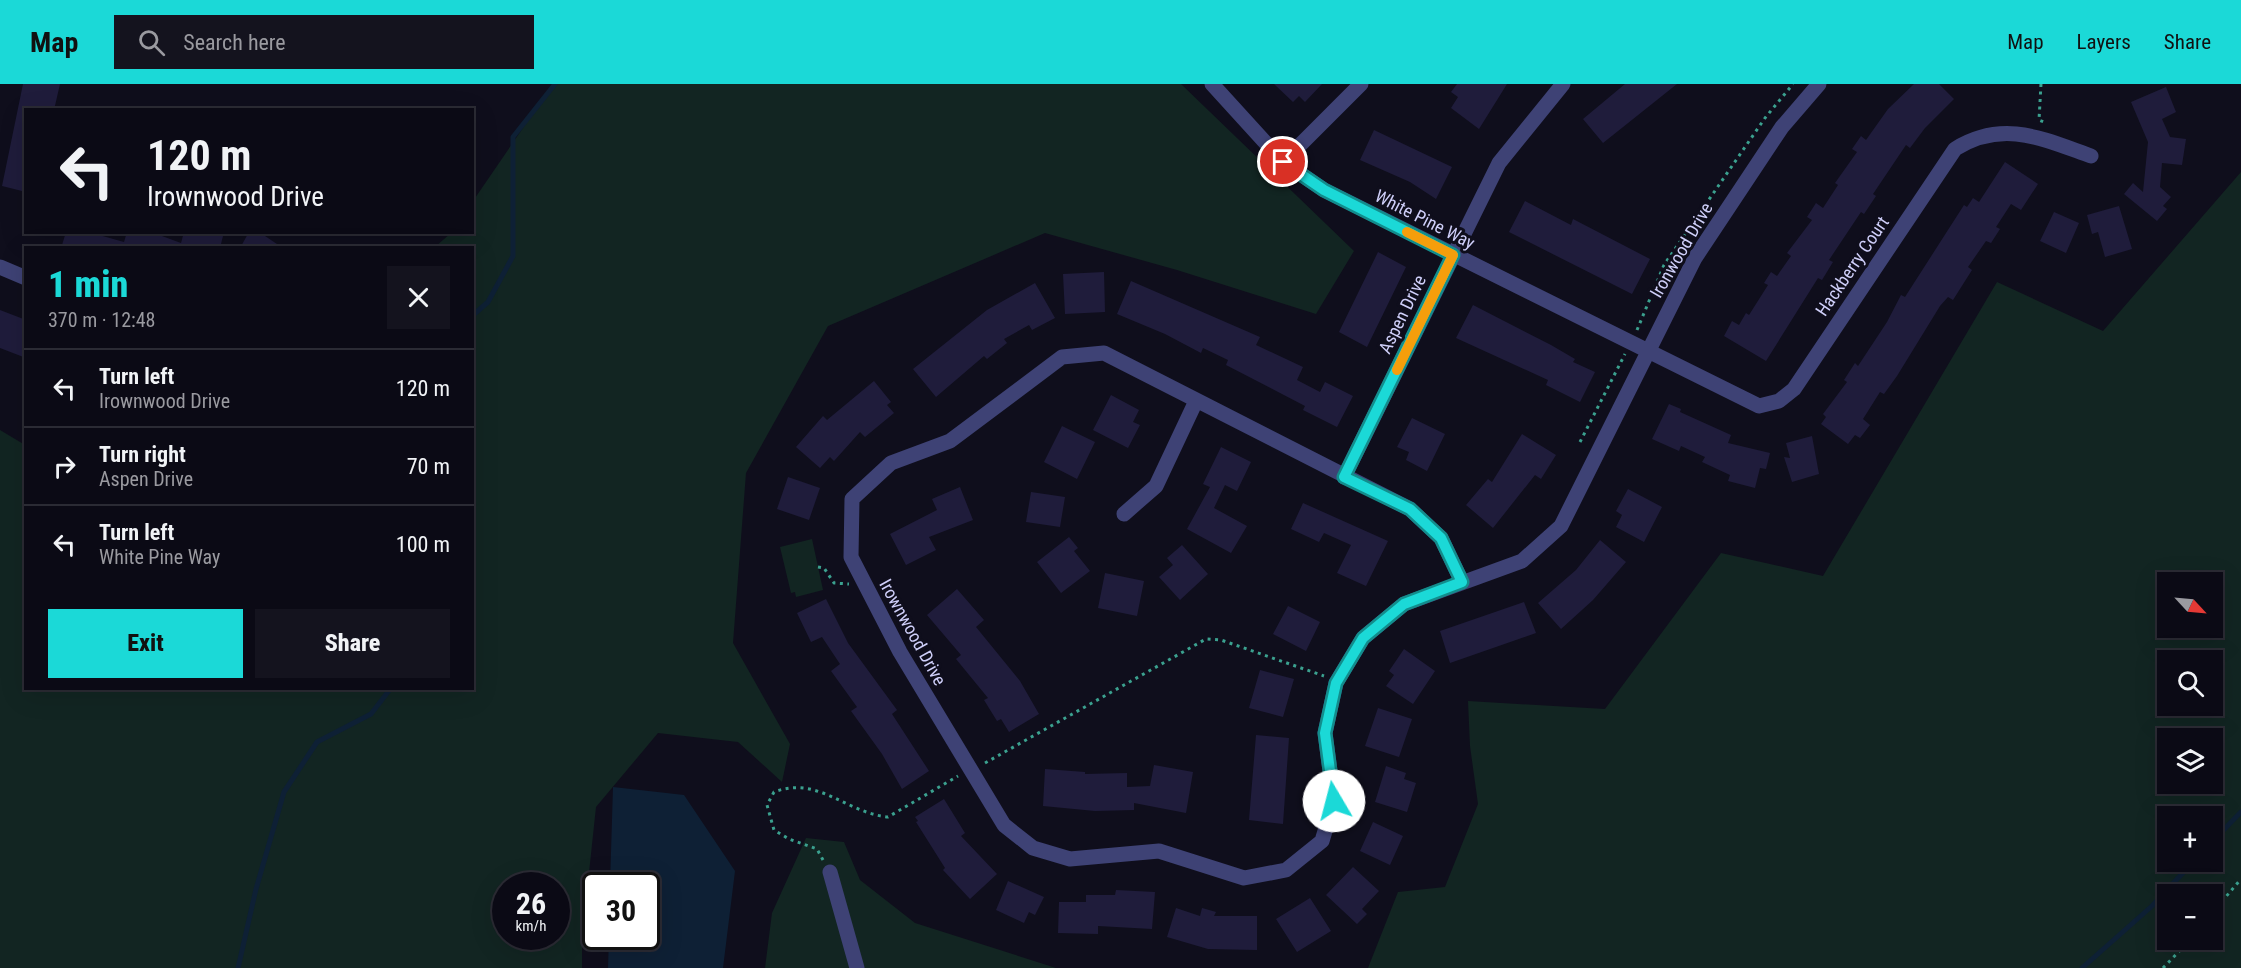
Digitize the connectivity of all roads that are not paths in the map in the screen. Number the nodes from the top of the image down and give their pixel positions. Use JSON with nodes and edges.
{"nodes":[{"id":1,"x":1212,"y":84,"type":"edge"},
{"id":2,"x":1361,"y":84,"type":"edge"},
{"id":3,"x":1563,"y":84,"type":"edge"},
{"id":4,"x":1819,"y":84,"type":"edge"},
{"id":5,"x":2091,"y":156,"type":"dead end"},
{"id":6,"x":1283,"y":162,"type":"junction"},
{"id":7,"x":1453,"y":255,"type":"junction"},
{"id":8,"x":0,"y":267,"type":"edge"},
{"id":9,"x":24,"y":277,"type":"edge"},
{"id":10,"x":1648,"y":351,"type":"junction"},
{"id":11,"x":1196,"y":401,"type":"junction"},
{"id":12,"x":1600,"y":450,"type":"joint"},
{"id":13,"x":1344,"y":477,"type":"junction"},
{"id":14,"x":1124,"y":514,"type":"dead end"},
{"id":15,"x":1462,"y":582,"type":"junction"},
{"id":16,"x":830,"y":872,"type":"road end"},
{"id":17,"x":857,"y":968,"type":"edge"}],
"edges":[{"from":1,"to":6,"type":"street","name":"White Pine Way"},
{"from":2,"to":6,"type":"street"},
{"from":3,"to":7,"type":"street","name":"Aspen Drive"},
{"from":4,"to":10,"type":"street","name":"Ironwood Drive"},
{"from":5,"to":10,"type":"street","name":"Hackberry Court"},
{"from":6,"to":7,"type":"street","name":"White Pine Way"},
{"from":7,"to":10,"type":"street","name":"White Pine Way"},
{"from":7,"to":13,"type":"street","name":"Aspen Drive"},
{"from":8,"to":9,"type":"street"},
{"from":10,"to":12,"type":"street","name":"Ironwood Drive"},
{"from":11,"to":13,"type":"street","name":"Irownwood Drive"},
{"from":11,"to":14,"type":"street"},
{"from":11,"to":15,"type":"street","name":"Irownwood Drive"},
{"from":12,"to":15,"type":"street","name":"Irownwood Drive"},
{"from":13,"to":15,"type":"street","name":"Irownwood Drive"},
{"from":16,"to":17,"type":"street"}]}
